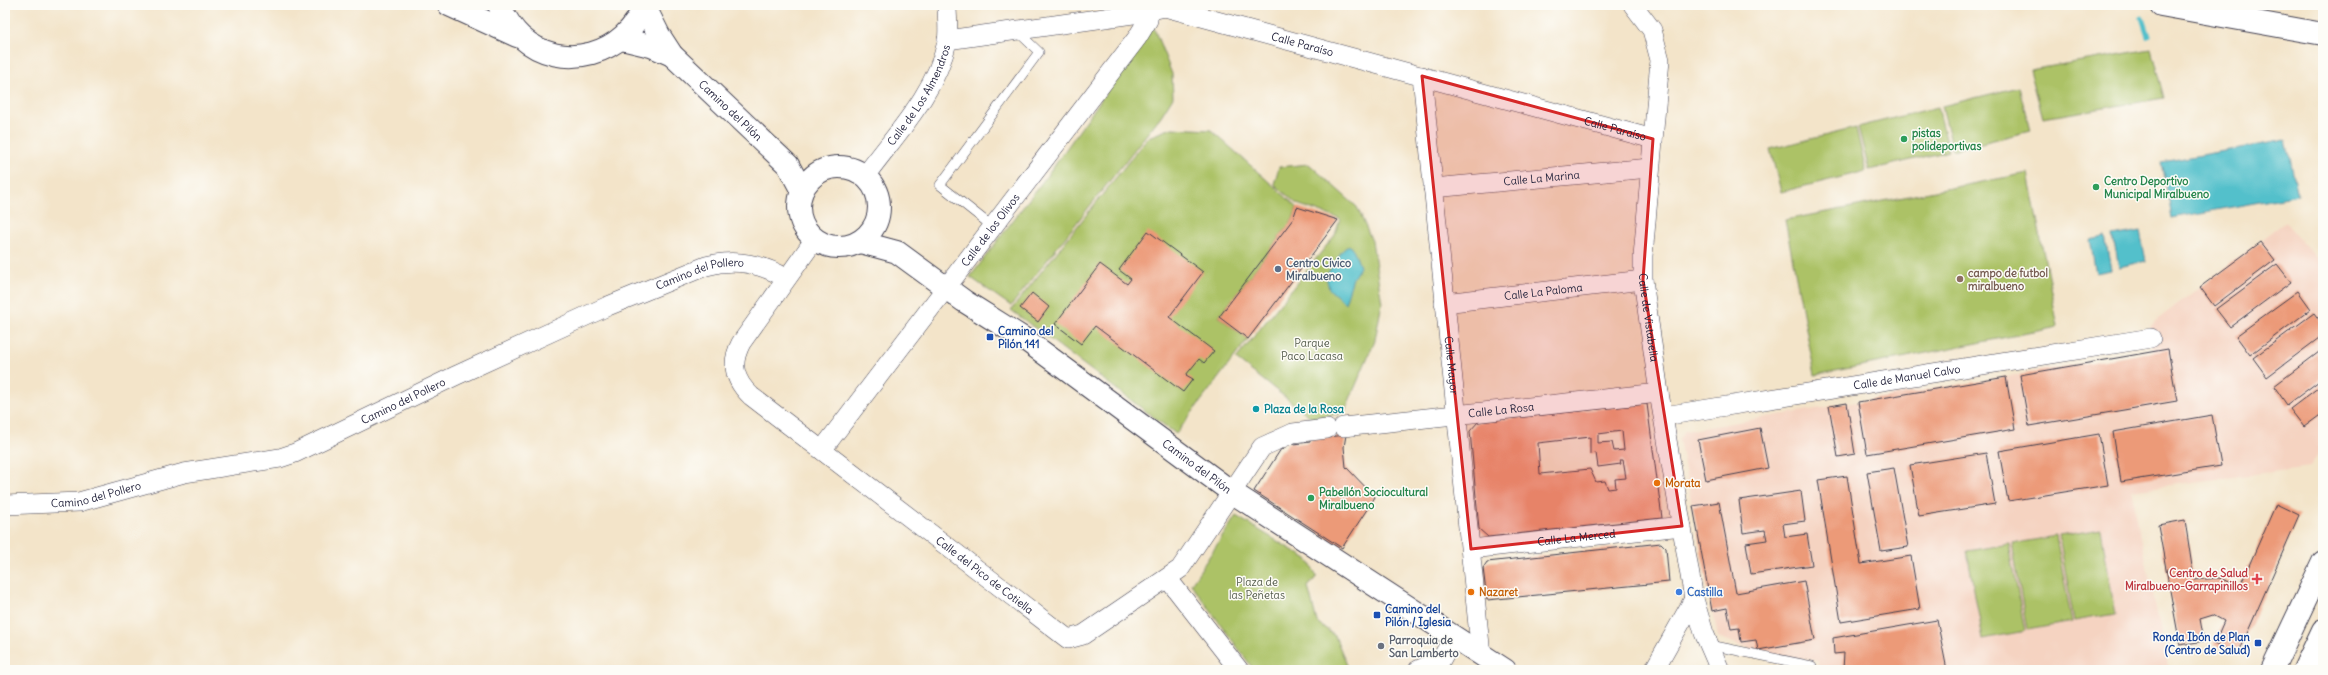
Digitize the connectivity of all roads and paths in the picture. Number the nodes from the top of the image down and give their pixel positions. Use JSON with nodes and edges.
{"nodes":[{"id":1,"x":449,"y":5,"type":"edge"},
{"id":2,"x":499,"y":5,"type":"edge"},
{"id":3,"x":644,"y":5,"type":"edge"},
{"id":4,"x":947,"y":5,"type":"edge"},
{"id":5,"x":1634,"y":5,"type":"edge"},
{"id":6,"x":2161,"y":5,"type":"edge"},
{"id":7,"x":1149,"y":7,"type":"edge"},
{"id":8,"x":1017,"y":31,"type":"junction"},
{"id":9,"x":2323,"y":34,"type":"edge"},
{"id":10,"x":522,"y":38,"type":"junction"},
{"id":11,"x":622,"y":39,"type":"junction"},
{"id":12,"x":947,"y":40,"type":"junction"},
{"id":13,"x":672,"y":55,"type":"junction"},
{"id":14,"x":1422,"y":76,"type":"junction"},
{"id":15,"x":1653,"y":139,"type":"junction"},
{"id":16,"x":1650,"y":168,"type":"junction"},
{"id":17,"x":865,"y":176,"type":"junction"},
{"id":18,"x":809,"y":183,"type":"junction"},
{"id":19,"x":1433,"y":188,"type":"junction"},
{"id":20,"x":878,"y":219,"type":"junction"},
{"id":21,"x":993,"y":227,"type":"junction"},
{"id":22,"x":815,"y":239,"type":"junction"},
{"id":23,"x":860,"y":242,"type":"junction"},
{"id":24,"x":897,"y":252,"type":"junction"},
{"id":25,"x":786,"y":278,"type":"junction"},
{"id":26,"x":1643,"y":280,"type":"junction"},
{"id":27,"x":946,"y":289,"type":"junction"},
{"id":28,"x":1444,"y":303,"type":"junction"},
{"id":29,"x":2151,"y":338,"type":"dead end"},
{"id":30,"x":1659,"y":393,"type":"junction"},
{"id":31,"x":1455,"y":413,"type":"junction"},
{"id":32,"x":1664,"y":416,"type":"junction"},
{"id":33,"x":822,"y":450,"type":"junction"},
{"id":34,"x":1233,"y":493,"type":"junction"},
{"id":35,"x":5,"y":505,"type":"edge"},
{"id":36,"x":1682,"y":526,"type":"junction"},
{"id":37,"x":1471,"y":549,"type":"junction"},
{"id":38,"x":2323,"y":562,"type":"edge"},
{"id":39,"x":1168,"y":579,"type":"junction"},
{"id":40,"x":1694,"y":599,"type":"junction"},
{"id":41,"x":1680,"y":626,"type":"junction"},
{"id":42,"x":1454,"y":636,"type":"junction"},
{"id":43,"x":2319,"y":638,"type":"edge"},
{"id":44,"x":1707,"y":639,"type":"junction"},
{"id":45,"x":1481,"y":655,"type":"junction"},
{"id":46,"x":1812,"y":666,"type":"dead end"},
{"id":47,"x":2323,"y":667,"type":"edge"},
{"id":48,"x":1239,"y":670,"type":"edge"},
{"id":49,"x":1418,"y":670,"type":"edge"},
{"id":50,"x":1505,"y":670,"type":"edge"},
{"id":51,"x":1654,"y":670,"type":"edge"},
{"id":52,"x":1720,"y":670,"type":"edge"},
{"id":53,"x":2272,"y":670,"type":"edge"},
{"id":54,"x":2304,"y":670,"type":"edge"}],
"edges":[{"from":1,"to":10,"type":"main road"},
{"from":2,"to":10,"type":"main road"},
{"from":3,"to":11,"type":"main road"},
{"from":3,"to":13,"type":"main road","name":"Camino del Pilón"},
{"from":4,"to":12,"type":"street","name":"Calle de Los Almendros"},
{"from":5,"to":15,"type":"street","name":"Calle de Vistabella"},
{"from":6,"to":9,"type":"main road"},
{"from":7,"to":8,"type":"street","name":"Calle Paraíso"},
{"from":7,"to":14,"type":"street","name":"Calle Paraíso"},
{"from":7,"to":21,"type":"street","name":"Calle de los Olivos"},
{"from":8,"to":12,"type":"street","name":"Calle Paraíso"},
{"from":8,"to":21,"type":"lane"},
{"from":10,"to":11,"type":"main road"},
{"from":11,"to":13,"type":"main road","name":"Camino del Pilón"},
{"from":12,"to":17,"type":"street","name":"Calle de Los Almendros"},
{"from":13,"to":18,"type":"main road","name":"Camino del Pilón"},
{"from":14,"to":15,"type":"street","name":"Calle Paraíso"},
{"from":14,"to":19,"type":"street","name":"Calle Mayor"},
{"from":15,"to":16,"type":"street","name":"Calle de Vistabella"},
{"from":16,"to":19,"type":"street","name":"Calle La Marina"},
{"from":16,"to":26,"type":"street","name":"Calle de Vistabella"},
{"from":17,"to":18,"type":"main road"},
{"from":17,"to":20,"type":"main road"},
{"from":18,"to":22,"type":"main road"},
{"from":19,"to":28,"type":"street","name":"Calle Mayor"},
{"from":20,"to":23,"type":"main road"},
{"from":20,"to":24,"type":"main road","name":"Camino del Pilón"},
{"from":21,"to":27,"type":"street","name":"Calle de los Olivos"},
{"from":22,"to":23,"type":"main road"},
{"from":22,"to":25,"type":"street"},
{"from":23,"to":24,"type":"main road","name":"Camino del Pilón"},
{"from":24,"to":27,"type":"main road","name":"Camino del Pilón"},
{"from":25,"to":33,"type":"street","name":"Calle del Pico de Cotiella"},
{"from":25,"to":35,"type":"street","name":"Camino del Pollero"},
{"from":26,"to":28,"type":"street","name":"Calle La Paloma"},
{"from":26,"to":30,"type":"street","name":"Calle de Vistabella"},
{"from":27,"to":33,"type":"street","name":"Calle de los Olivos"},
{"from":27,"to":34,"type":"main road","name":"Camino del Pilón"},
{"from":28,"to":31,"type":"street","name":"Calle Mayor"},
{"from":29,"to":32,"type":"street","name":"Calle de Manuel Calvo"},
{"from":30,"to":31,"type":"street","name":"Calle La Rosa"},
{"from":30,"to":32,"type":"street","name":"Calle de Vistabella"},
{"from":31,"to":34,"type":"street","name":"Calle La Rosa"},
{"from":31,"to":37,"type":"street","name":"Calle Mayor"},
{"from":32,"to":36,"type":"street","name":"Calle de Vistabella"},
{"from":33,"to":39,"type":"street","name":"Calle del Pico de Cotiella"},
{"from":34,"to":39,"type":"street","name":"Calle del Pico de Cotiella"},
{"from":34,"to":42,"type":"main road","name":"Camino del Pilón"},
{"from":36,"to":37,"type":"street","name":"Calle La Merced"},
{"from":36,"to":40,"type":"street","name":"Calle de Vistabella"},
{"from":37,"to":45,"type":"street","name":"Calle Mayor"},
{"from":38,"to":53,"type":"main road"},
{"from":39,"to":48,"type":"street"},
{"from":40,"to":41,"type":"street"},
{"from":40,"to":44,"type":"street","name":"Calle de Vistabella"},
{"from":41,"to":44,"type":"street"},
{"from":41,"to":51,"type":"street"},
{"from":42,"to":45,"type":"main road","name":"Camino del Pilón"},
{"from":42,"to":49,"type":"street"},
{"from":43,"to":47,"type":"street"},
{"from":43,"to":54,"type":"main road"},
{"from":44,"to":46,"type":"lane"},
{"from":44,"to":52,"type":"street","name":"Calle de Vistabella"},
{"from":45,"to":50,"type":"main road","name":"Camino del Pilón"}]}
